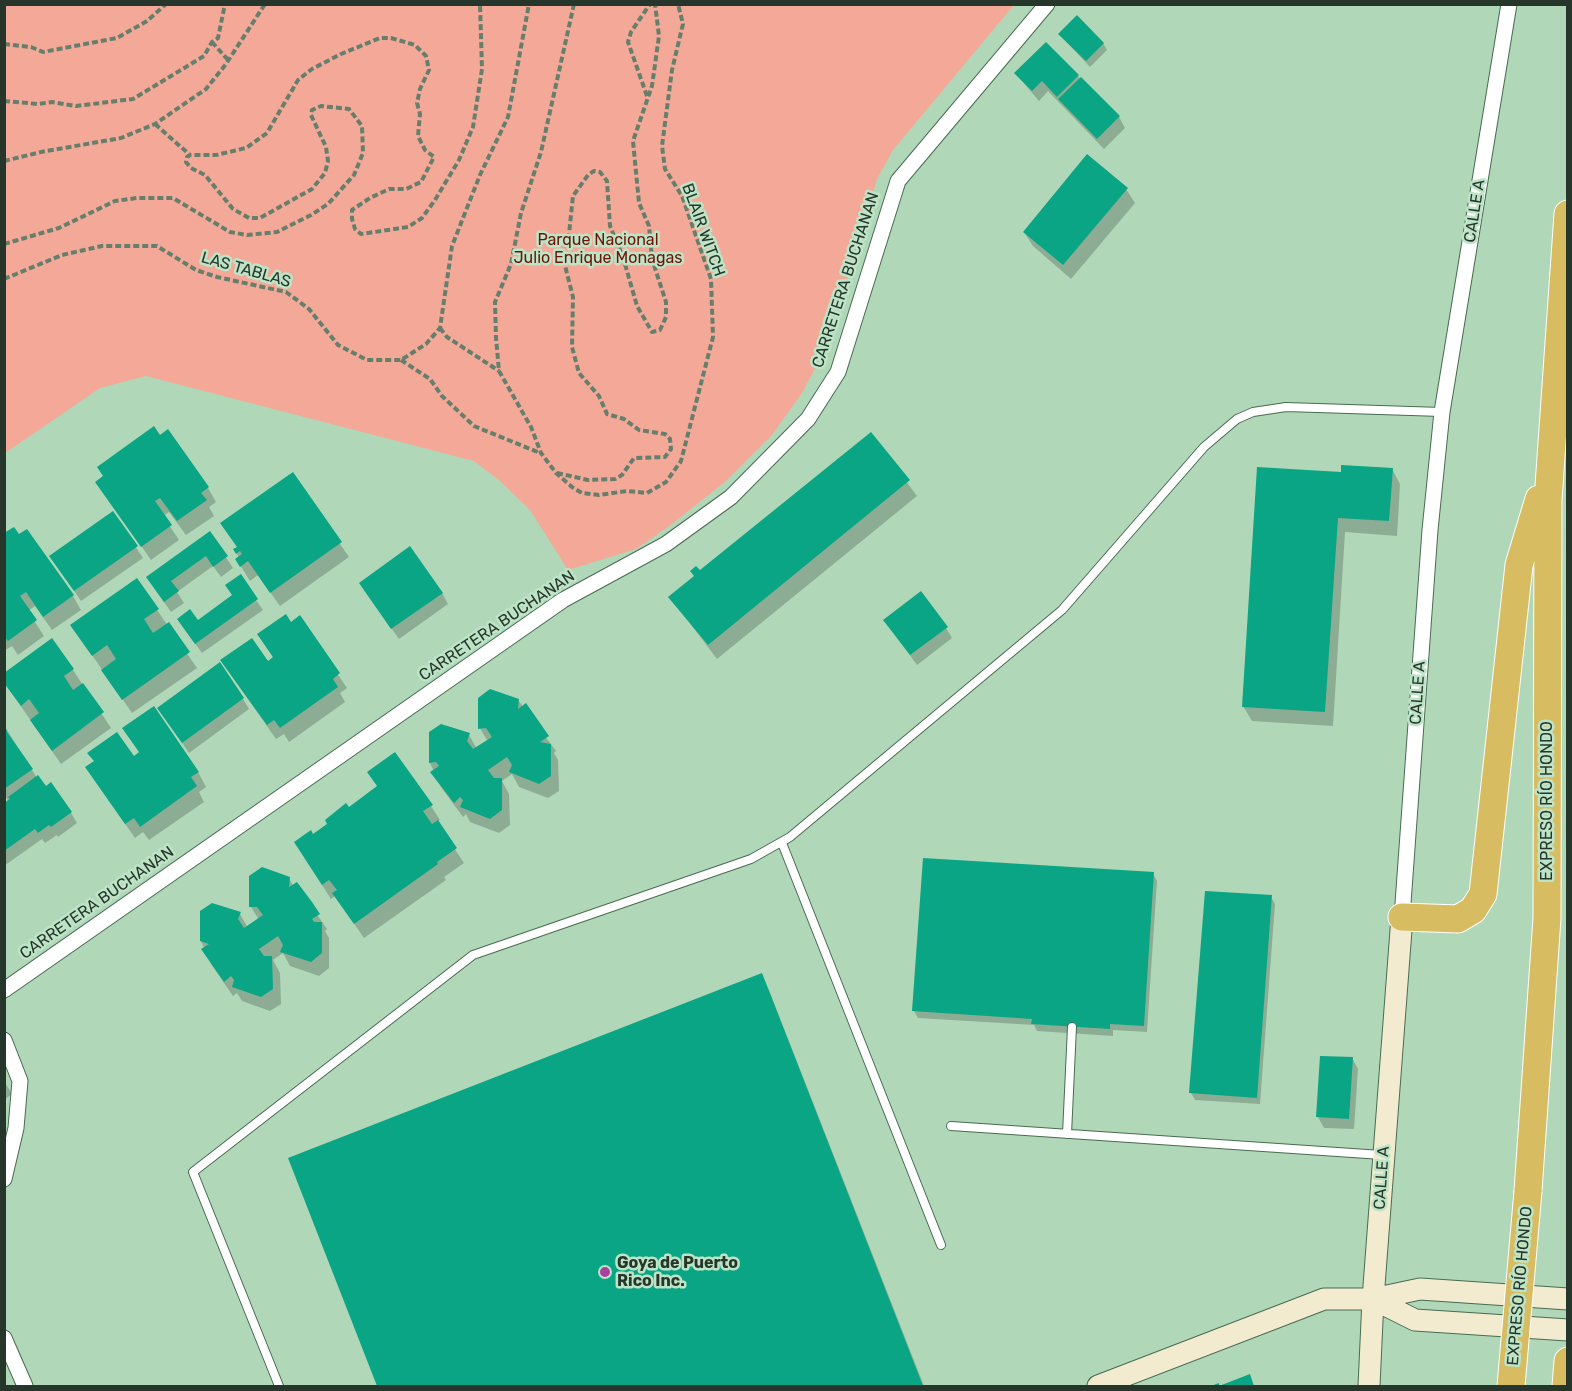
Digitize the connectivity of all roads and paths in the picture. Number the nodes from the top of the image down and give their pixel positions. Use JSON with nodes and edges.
{"nodes":[{"id":1,"x":166,"y":4,"type":"edge"},
{"id":2,"x":225,"y":4,"type":"edge"},
{"id":3,"x":264,"y":4,"type":"edge"},
{"id":4,"x":480,"y":4,"type":"edge"},
{"id":5,"x":530,"y":4,"type":"edge"},
{"id":6,"x":574,"y":4,"type":"edge"},
{"id":7,"x":650,"y":4,"type":"edge"},
{"id":8,"x":656,"y":4,"type":"edge"},
{"id":9,"x":678,"y":4,"type":"edge"},
{"id":10,"x":1047,"y":4,"type":"edge"},
{"id":11,"x":1509,"y":4,"type":"edge"},
{"id":12,"x":212,"y":42,"type":"junction"},
{"id":13,"x":4,"y":44,"type":"edge"},
{"id":14,"x":228,"y":60,"type":"junction"},
{"id":15,"x":647,"y":98,"type":"junction"},
{"id":16,"x":4,"y":101,"type":"edge"},
{"id":17,"x":155,"y":124,"type":"junction"},
{"id":18,"x":190,"y":154,"type":"junction"},
{"id":19,"x":4,"y":161,"type":"edge"},
{"id":20,"x":1568,"y":214,"type":"edge"},
{"id":21,"x":4,"y":244,"type":"edge"},
{"id":22,"x":4,"y":279,"type":"edge"},
{"id":23,"x":440,"y":328,"type":"junction"},
{"id":24,"x":401,"y":360,"type":"junction"},
{"id":25,"x":499,"y":371,"type":"junction"},
{"id":26,"x":1442,"y":412,"type":"junction"},
{"id":27,"x":541,"y":453,"type":"junction"},
{"id":28,"x":1550,"y":463,"type":"junction"},
{"id":29,"x":556,"y":473,"type":"junction"},
{"id":30,"x":782,"y":843,"type":"junction"},
{"id":31,"x":1402,"y":917,"type":"junction"},
{"id":32,"x":4,"y":990,"type":"edge"},
{"id":33,"x":1071,"y":1027,"type":"dead end"},
{"id":34,"x":4,"y":1040,"type":"edge"},
{"id":35,"x":951,"y":1126,"type":"dead end"},
{"id":36,"x":1067,"y":1134,"type":"junction"},
{"id":37,"x":1384,"y":1155,"type":"junction"},
{"id":38,"x":4,"y":1179,"type":"edge"},
{"id":39,"x":941,"y":1245,"type":"dead end"},
{"id":40,"x":1373,"y":1299,"type":"junction"},
{"id":41,"x":1568,"y":1299,"type":"edge"},
{"id":42,"x":1568,"y":1330,"type":"edge"},
{"id":43,"x":4,"y":1338,"type":"edge"},
{"id":44,"x":1568,"y":1361,"type":"edge"},
{"id":45,"x":25,"y":1386,"type":"edge"},
{"id":46,"x":279,"y":1386,"type":"edge"},
{"id":47,"x":1098,"y":1386,"type":"edge"},
{"id":48,"x":1369,"y":1386,"type":"edge"},
{"id":49,"x":1511,"y":1386,"type":"edge"},
{"id":50,"x":1566,"y":1386,"type":"edge"}],
"edges":[{"from":1,"to":13,"type":"path"},
{"from":2,"to":12,"type":"path"},
{"from":3,"to":14,"type":"path"},
{"from":4,"to":18,"type":"path"},
{"from":5,"to":23,"type":"path"},
{"from":6,"to":25,"type":"path"},
{"from":7,"to":15,"type":"path"},
{"from":8,"to":15,"type":"path"},
{"from":9,"to":29,"type":"path","name":"BLAIR WITCH"},
{"from":10,"to":32,"type":"street","name":"CARRETERA BUCHANAN"},
{"from":11,"to":26,"type":"street","name":"CALLE A"},
{"from":12,"to":14,"type":"path"},
{"from":12,"to":16,"type":"path"},
{"from":14,"to":17,"type":"path"},
{"from":15,"to":29,"type":"path"},
{"from":17,"to":18,"type":"path"},
{"from":17,"to":19,"type":"path"},
{"from":18,"to":21,"type":"path","name":"LAS TABLAS"},
{"from":20,"to":28,"type":"highway","name":"EXPRESO RÍO HONDO"},
{"from":22,"to":24,"type":"path","name":"LAS TABLAS"},
{"from":23,"to":24,"type":"path"},
{"from":23,"to":25,"type":"path"},
{"from":24,"to":27,"type":"path"},
{"from":25,"to":27,"type":"path","name":"BLAIR WITCH"},
{"from":26,"to":30,"type":"lane"},
{"from":26,"to":31,"type":"street","name":"CALLE A"},
{"from":27,"to":29,"type":"path","name":"BLAIR WITCH"},
{"from":28,"to":31,"type":"highway"},
{"from":28,"to":49,"type":"highway","name":"EXPRESO RÍO HONDO","bridge":true},
{"from":30,"to":39,"type":"lane"},
{"from":30,"to":46,"type":"lane"},
{"from":31,"to":37,"type":"street","name":"CALLE A"},
{"from":33,"to":36,"type":"lane"},
{"from":34,"to":38,"type":"street"},
{"from":35,"to":36,"type":"lane"},
{"from":36,"to":37,"type":"lane"},
{"from":37,"to":40,"type":"street","name":"CALLE A"},
{"from":40,"to":41,"type":"street"},
{"from":40,"to":42,"type":"street"},
{"from":40,"to":47,"type":"street"},
{"from":40,"to":48,"type":"street","name":"CALLE A"},
{"from":43,"to":45,"type":"street"},
{"from":44,"to":50,"type":"highway"}]}
